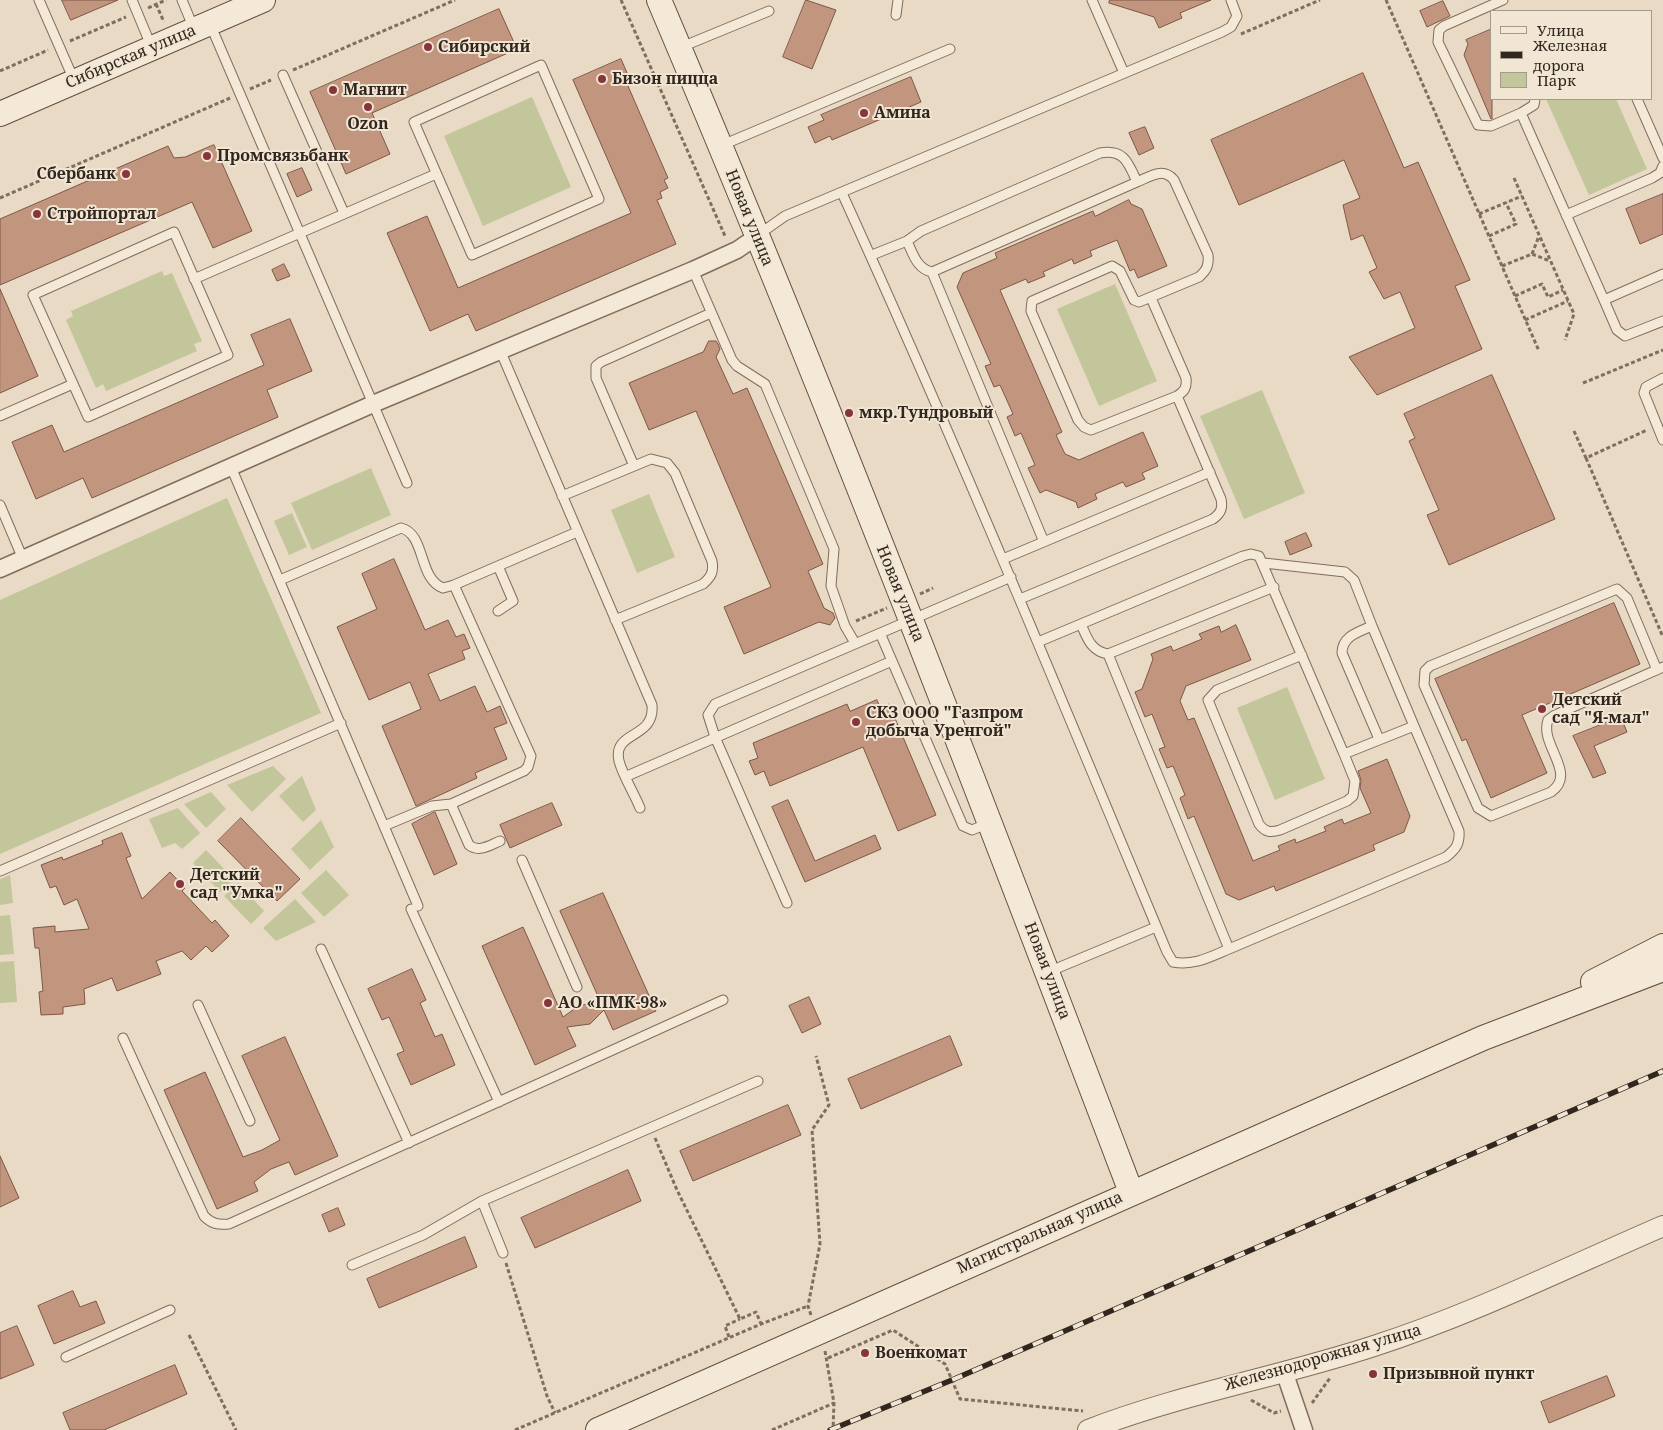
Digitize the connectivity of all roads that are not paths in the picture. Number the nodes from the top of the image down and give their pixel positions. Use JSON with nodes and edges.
{"nodes":[{"id":1,"x":39,"y":0,"type":"edge"},
{"id":2,"x":132,"y":0,"type":"edge"},
{"id":3,"x":182,"y":0,"type":"edge"},
{"id":4,"x":263,"y":0,"type":"edge"},
{"id":5,"x":658,"y":0,"type":"edge"},
{"id":6,"x":898,"y":0,"type":"edge"},
{"id":7,"x":1092,"y":0,"type":"edge"},
{"id":8,"x":1231,"y":0,"type":"edge"},
{"id":9,"x":1503,"y":0,"type":"edge"},
{"id":10,"x":769,"y":11,"type":"dead end"},
{"id":11,"x":896,"y":15,"type":"dead end"},
{"id":12,"x":202,"y":26,"type":"junction"},
{"id":13,"x":152,"y":48,"type":"junction"},
{"id":14,"x":679,"y":48,"type":"junction"},
{"id":15,"x":950,"y":49,"type":"dead end"},
{"id":16,"x":1124,"y":73,"type":"junction"},
{"id":17,"x":284,"y":74,"type":"dead end"},
{"id":18,"x":75,"y":81,"type":"junction"},
{"id":19,"x":1535,"y":100,"type":"edge"},
{"id":20,"x":1637,"y":100,"type":"edge"},
{"id":21,"x":1521,"y":113,"type":"junction"},
{"id":22,"x":0,"y":114,"type":"edge"},
{"id":23,"x":720,"y":146,"type":"junction"},
{"id":24,"x":1663,"y":158,"type":"edge"},
{"id":25,"x":1663,"y":166,"type":"edge"},
{"id":26,"x":436,"y":174,"type":"junction"},
{"id":27,"x":1137,"y":182,"type":"junction"},
{"id":28,"x":842,"y":193,"type":"junction"},
{"id":29,"x":344,"y":213,"type":"junction"},
{"id":30,"x":1566,"y":214,"type":"junction"},
{"id":31,"x":300,"y":232,"type":"junction"},
{"id":32,"x":756,"y":237,"type":"junction"},
{"id":33,"x":907,"y":241,"type":"junction"},
{"id":34,"x":872,"y":255,"type":"junction"},
{"id":35,"x":693,"y":270,"type":"junction"},
{"id":36,"x":932,"y":272,"type":"junction"},
{"id":37,"x":1663,"y":274,"type":"edge"},
{"id":38,"x":194,"y":279,"type":"junction"},
{"id":39,"x":1151,"y":298,"type":"junction"},
{"id":40,"x":1604,"y":300,"type":"junction"},
{"id":41,"x":711,"y":313,"type":"junction"},
{"id":42,"x":1663,"y":321,"type":"edge"},
{"id":43,"x":500,"y":350,"type":"junction"},
{"id":44,"x":1663,"y":378,"type":"edge"},
{"id":45,"x":73,"y":384,"type":"junction"},
{"id":46,"x":1177,"y":396,"type":"junction"},
{"id":47,"x":373,"y":404,"type":"junction"},
{"id":48,"x":0,"y":416,"type":"edge"},
{"id":49,"x":1659,"y":428,"type":"edge"},
{"id":50,"x":1663,"y":440,"type":"edge"},
{"id":51,"x":634,"y":466,"type":"junction"},
{"id":52,"x":231,"y":467,"type":"junction"},
{"id":53,"x":1210,"y":472,"type":"junction"},
{"id":54,"x":407,"y":483,"type":"dead end"},
{"id":55,"x":562,"y":496,"type":"junction"},
{"id":56,"x":0,"y":505,"type":"edge"},
{"id":57,"x":577,"y":532,"type":"junction"},
{"id":58,"x":1044,"y":542,"type":"junction"},
{"id":59,"x":23,"y":559,"type":"junction"},
{"id":60,"x":1003,"y":559,"type":"junction"},
{"id":61,"x":1264,"y":563,"type":"junction"},
{"id":62,"x":498,"y":566,"type":"junction"},
{"id":63,"x":0,"y":569,"type":"edge"},
{"id":64,"x":1011,"y":577,"type":"junction"},
{"id":65,"x":280,"y":580,"type":"junction"},
{"id":66,"x":454,"y":585,"type":"junction"},
{"id":67,"x":1274,"y":587,"type":"junction"},
{"id":68,"x":1020,"y":599,"type":"junction"},
{"id":69,"x":498,"y":611,"type":"dead end"},
{"id":70,"x":615,"y":620,"type":"junction"},
{"id":71,"x":910,"y":620,"type":"junction"},
{"id":72,"x":1080,"y":624,"type":"junction"},
{"id":73,"x":1372,"y":626,"type":"junction"},
{"id":74,"x":880,"y":633,"type":"junction"},
{"id":75,"x":1038,"y":642,"type":"junction"},
{"id":76,"x":855,"y":644,"type":"junction"},
{"id":77,"x":1108,"y":654,"type":"junction"},
{"id":78,"x":1302,"y":655,"type":"junction"},
{"id":79,"x":892,"y":660,"type":"junction"},
{"id":80,"x":1660,"y":668,"type":"edge"},
{"id":81,"x":341,"y":723,"type":"junction"},
{"id":82,"x":1414,"y":726,"type":"junction"},
{"id":83,"x":715,"y":737,"type":"junction"},
{"id":84,"x":1378,"y":739,"type":"junction"},
{"id":85,"x":1344,"y":754,"type":"junction"},
{"id":86,"x":626,"y":776,"type":"junction"},
{"id":87,"x":451,"y":804,"type":"junction"},
{"id":88,"x":640,"y":808,"type":"dead end"},
{"id":89,"x":989,"y":823,"type":"junction"},
{"id":90,"x":384,"y":826,"type":"junction"},
{"id":91,"x":500,"y":841,"type":"dead end"},
{"id":92,"x":522,"y":860,"type":"dead end"},
{"id":93,"x":0,"y":871,"type":"edge"},
{"id":94,"x":787,"y":903,"type":"dead end"},
{"id":95,"x":1156,"y":927,"type":"junction"},
{"id":96,"x":1663,"y":946,"type":"edge"},
{"id":97,"x":322,"y":949,"type":"dead end"},
{"id":98,"x":1229,"y":949,"type":"junction"},
{"id":99,"x":1663,"y":969,"type":"edge"},
{"id":100,"x":1048,"y":972,"type":"junction"},
{"id":101,"x":577,"y":987,"type":"dead end"},
{"id":102,"x":722,"y":1000,"type":"dead end"},
{"id":103,"x":198,"y":1005,"type":"dead end"},
{"id":104,"x":123,"y":1038,"type":"dead end"},
{"id":105,"x":1483,"y":1038,"type":"junction"},
{"id":106,"x":758,"y":1082,"type":"dead end"},
{"id":107,"x":499,"y":1102,"type":"junction"},
{"id":108,"x":250,"y":1120,"type":"dead end"},
{"id":109,"x":409,"y":1143,"type":"junction"},
{"id":110,"x":1132,"y":1192,"type":"junction"},
{"id":111,"x":482,"y":1201,"type":"junction"},
{"id":112,"x":1663,"y":1226,"type":"edge"},
{"id":113,"x":503,"y":1253,"type":"road end"},
{"id":114,"x":352,"y":1266,"type":"dead end"},
{"id":115,"x":170,"y":1310,"type":"dead end"},
{"id":116,"x":66,"y":1356,"type":"dead end"},
{"id":117,"x":1284,"y":1371,"type":"junction"},
{"id":118,"x":598,"y":1430,"type":"edge"},
{"id":119,"x":1088,"y":1430,"type":"edge"},
{"id":120,"x":1304,"y":1430,"type":"edge"}],
"edges":[{"from":1,"to":18,"type":"lane"},
{"from":2,"to":13,"type":"lane"},
{"from":3,"to":12,"type":"lane"},
{"from":4,"to":12,"type":"main road","name":"Сибирская улица"},
{"from":5,"to":14,"type":"main road","name":"Новая улица"},
{"from":6,"to":11,"type":"lane"},
{"from":7,"to":16,"type":"lane"},
{"from":8,"to":16,"type":"lane"},
{"from":9,"to":21,"type":"lane"},
{"from":10,"to":14,"type":"lane"},
{"from":12,"to":13,"type":"main road","name":"Сибирская улица"},
{"from":12,"to":31,"type":"lane"},
{"from":13,"to":18,"type":"main road","name":"Сибирская улица"},
{"from":14,"to":23,"type":"main road","name":"Новая улица"},
{"from":15,"to":23,"type":"lane"},
{"from":16,"to":28,"type":"lane"},
{"from":17,"to":29,"type":"lane"},
{"from":18,"to":22,"type":"main road","name":"Сибирская улица"},
{"from":19,"to":21,"type":"lane"},
{"from":20,"to":24,"type":"lane"},
{"from":21,"to":30,"type":"lane"},
{"from":23,"to":32,"type":"main road","name":"Новая улица"},
{"from":25,"to":30,"type":"lane"},
{"from":26,"to":26,"type":"lane"},
{"from":26,"to":29,"type":"lane"},
{"from":27,"to":33,"type":"lane"},
{"from":27,"to":36,"type":"lane"},
{"from":27,"to":39,"type":"lane"},
{"from":28,"to":32,"type":"lane"},
{"from":28,"to":34,"type":"lane"},
{"from":29,"to":31,"type":"lane"},
{"from":30,"to":40,"type":"lane"},
{"from":31,"to":38,"type":"lane"},
{"from":31,"to":47,"type":"lane"},
{"from":32,"to":35,"type":"street"},
{"from":32,"to":71,"type":"main road","name":"Новая улица"},
{"from":33,"to":34,"type":"lane"},
{"from":33,"to":36,"type":"lane"},
{"from":34,"to":60,"type":"lane"},
{"from":35,"to":41,"type":"lane"},
{"from":35,"to":43,"type":"street"},
{"from":36,"to":58,"type":"lane"},
{"from":37,"to":40,"type":"lane"},
{"from":38,"to":45,"type":"lane"},
{"from":38,"to":45,"type":"lane"},
{"from":39,"to":46,"type":"lane"},
{"from":39,"to":46,"type":"lane"},
{"from":40,"to":42,"type":"lane"},
{"from":41,"to":51,"type":"lane"},
{"from":41,"to":76,"type":"lane"},
{"from":43,"to":47,"type":"street"},
{"from":43,"to":55,"type":"lane"},
{"from":44,"to":49,"type":"lane"},
{"from":45,"to":48,"type":"lane"},
{"from":46,"to":53,"type":"lane"},
{"from":47,"to":52,"type":"street"},
{"from":47,"to":54,"type":"lane"},
{"from":49,"to":50,"type":"lane"},
{"from":51,"to":55,"type":"lane"},
{"from":51,"to":70,"type":"lane"},
{"from":52,"to":59,"type":"street"},
{"from":52,"to":65,"type":"lane"},
{"from":53,"to":58,"type":"lane"},
{"from":53,"to":68,"type":"lane"},
{"from":55,"to":57,"type":"lane"},
{"from":56,"to":59,"type":"lane"},
{"from":57,"to":62,"type":"lane"},
{"from":57,"to":70,"type":"lane"},
{"from":58,"to":60,"type":"lane"},
{"from":59,"to":63,"type":"street"},
{"from":60,"to":64,"type":"lane"},
{"from":61,"to":67,"type":"lane"},
{"from":61,"to":72,"type":"lane"},
{"from":61,"to":73,"type":"lane"},
{"from":62,"to":66,"type":"lane"},
{"from":62,"to":69,"type":"lane"},
{"from":64,"to":68,"type":"lane"},
{"from":64,"to":71,"type":"lane"},
{"from":65,"to":66,"type":"lane"},
{"from":65,"to":81,"type":"lane"},
{"from":66,"to":87,"type":"lane"},
{"from":67,"to":77,"type":"lane"},
{"from":67,"to":78,"type":"lane"},
{"from":68,"to":75,"type":"lane"},
{"from":70,"to":86,"type":"lane"},
{"from":71,"to":74,"type":"lane"},
{"from":71,"to":89,"type":"main road","name":"Новая улица"},
{"from":72,"to":75,"type":"lane"},
{"from":72,"to":77,"type":"lane"},
{"from":73,"to":82,"type":"lane"},
{"from":73,"to":84,"type":"lane"},
{"from":74,"to":76,"type":"lane"},
{"from":74,"to":79,"type":"lane"},
{"from":75,"to":95,"type":"lane"},
{"from":76,"to":83,"type":"lane"},
{"from":77,"to":98,"type":"lane"},
{"from":78,"to":85,"type":"lane"},
{"from":78,"to":85,"type":"lane"},
{"from":79,"to":83,"type":"lane"},
{"from":79,"to":89,"type":"lane"},
{"from":80,"to":80,"type":"lane"},
{"from":81,"to":90,"type":"lane"},
{"from":81,"to":93,"type":"lane"},
{"from":82,"to":84,"type":"lane"},
{"from":82,"to":98,"type":"lane"},
{"from":83,"to":86,"type":"lane"},
{"from":83,"to":94,"type":"lane"},
{"from":84,"to":85,"type":"lane"},
{"from":86,"to":88,"type":"lane"},
{"from":87,"to":90,"type":"lane"},
{"from":87,"to":91,"type":"lane"},
{"from":89,"to":100,"type":"main road","name":"Новая улица"},
{"from":90,"to":107,"type":"lane"},
{"from":92,"to":101,"type":"lane"},
{"from":95,"to":98,"type":"lane"},
{"from":95,"to":100,"type":"lane"},
{"from":96,"to":105,"type":"main road","name":"Магистральная улица"},
{"from":97,"to":109,"type":"lane"},
{"from":99,"to":105,"type":"main road","name":"Магистральная улица"},
{"from":100,"to":110,"type":"main road","name":"Новая улица"},
{"from":102,"to":107,"type":"lane"},
{"from":103,"to":108,"type":"lane"},
{"from":104,"to":109,"type":"lane"},
{"from":105,"to":110,"type":"main road","name":"Магистральная улица"},
{"from":106,"to":111,"type":"lane"},
{"from":107,"to":109,"type":"lane"},
{"from":110,"to":118,"type":"main road","name":"Магистральная улица"},
{"from":111,"to":113,"type":"lane"},
{"from":111,"to":114,"type":"lane"},
{"from":112,"to":117,"type":"street","name":"Железнодорожная улица"},
{"from":115,"to":116,"type":"lane"},
{"from":117,"to":119,"type":"street","name":"Железнодорожная улица"},
{"from":117,"to":120,"type":"street"}]}
